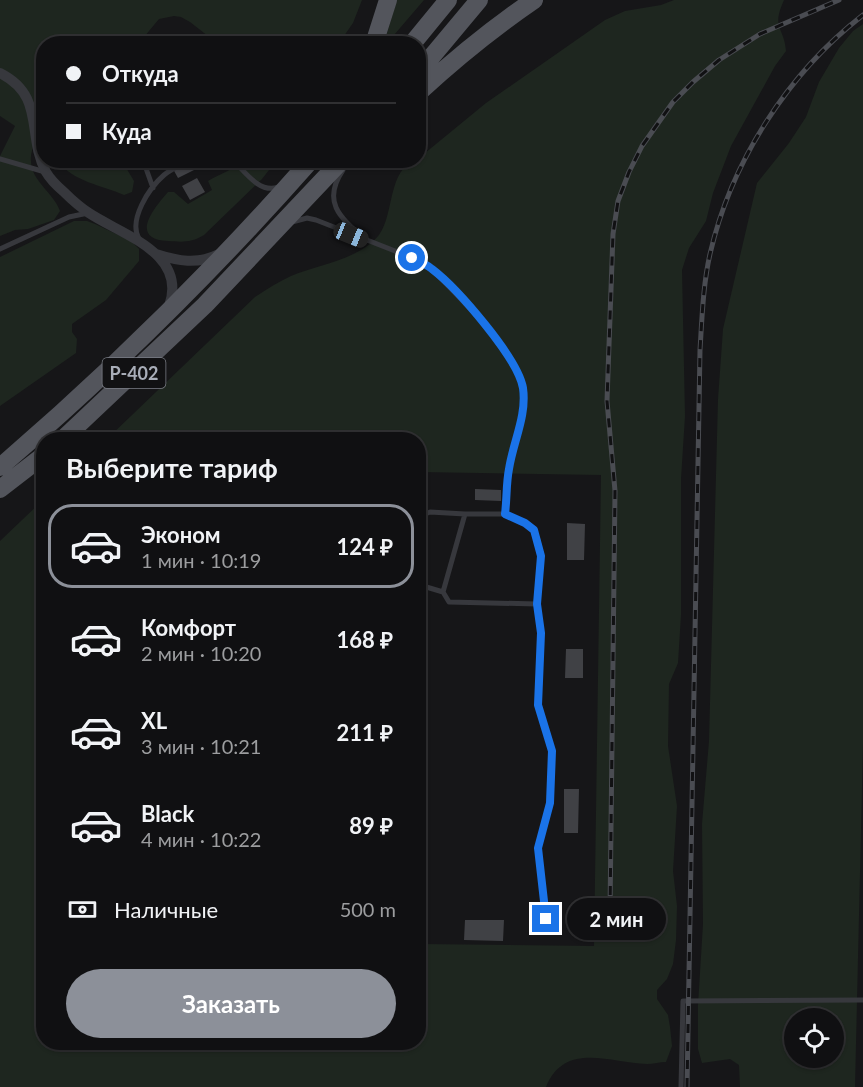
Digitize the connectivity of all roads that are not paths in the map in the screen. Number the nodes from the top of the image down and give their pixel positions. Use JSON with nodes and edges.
{"nodes":[{"id":1,"x":388,"y":0,"type":"edge"},
{"id":2,"x":448,"y":0,"type":"edge"},
{"id":3,"x":479,"y":0,"type":"edge"},
{"id":4,"x":534,"y":0,"type":"edge"},
{"id":5,"x":377,"y":36,"type":"edge"},
{"id":6,"x":419,"y":36,"type":"edge"},
{"id":7,"x":426,"y":63,"type":"edge"},
{"id":8,"x":0,"y":72,"type":"edge"},
{"id":9,"x":426,"y":86,"type":"edge"},
{"id":10,"x":36,"y":136,"type":"edge"},
{"id":11,"x":0,"y":159,"type":"edge"},
{"id":12,"x":44,"y":168,"type":"edge"},
{"id":13,"x":146,"y":168,"type":"edge"},
{"id":14,"x":175,"y":168,"type":"edge"},
{"id":15,"x":242,"y":168,"type":"edge"},
{"id":16,"x":303,"y":168,"type":"edge"},
{"id":17,"x":335,"y":168,"type":"edge"},
{"id":18,"x":340,"y":168,"type":"edge"},
{"id":19,"x":344,"y":168,"type":"edge"},
{"id":20,"x":46,"y":173,"type":"junction"},
{"id":21,"x":153,"y":188,"type":"junction"},
{"id":22,"x":316,"y":189,"type":"junction"},
{"id":23,"x":89,"y":213,"type":"junction"},
{"id":24,"x":239,"y":241,"type":"junction"},
{"id":25,"x":369,"y":242,"type":"junction"},
{"id":26,"x":141,"y":243,"type":"junction"},
{"id":27,"x":0,"y":249,"type":"edge"},
{"id":28,"x":156,"y":254,"type":"junction"},
{"id":29,"x":206,"y":305,"type":"junction"},
{"id":30,"x":165,"y":316,"type":"junction"},
{"id":31,"x":39,"y":432,"type":"edge"},
{"id":32,"x":71,"y":432,"type":"edge"},
{"id":33,"x":36,"y":435,"type":"edge"},
{"id":34,"x":36,"y":461,"type":"edge"},
{"id":35,"x":36,"y":461,"type":"edge"},
{"id":36,"x":0,"y":465,"type":"edge"},
{"id":37,"x":0,"y":489,"type":"edge"},
{"id":38,"x":0,"y":496,"type":"edge"},
{"id":39,"x":426,"y":514,"type":"edge"},
{"id":40,"x":465,"y":514,"type":"junction"},
{"id":41,"x":505,"y":514,"type":"junction"},
{"id":42,"x":426,"y":587,"type":"edge"},
{"id":43,"x":443,"y":592,"type":"junction"},
{"id":44,"x":537,"y":604,"type":"junction"},
{"id":45,"x":546,"y":919,"type":"dead end"},
{"id":46,"x":863,"y":1000,"type":"edge"},
{"id":47,"x":681,"y":1087,"type":"edge"}],
"edges":[{"from":1,"to":5,"type":"main road"},
{"from":2,"to":6,"type":"main road"},
{"from":3,"to":7,"type":"main road"},
{"from":4,"to":9,"type":"main road"},
{"from":8,"to":10,"type":"street"},
{"from":11,"to":20,"type":"lane"},
{"from":12,"to":20,"type":"street"},
{"from":13,"to":21,"type":"lane"},
{"from":14,"to":21,"type":"lane"},
{"from":15,"to":16,"type":"lane"},
{"from":16,"to":24,"type":"main road"},
{"from":17,"to":22,"type":"main road"},
{"from":18,"to":22,"type":"main road"},
{"from":19,"to":25,"type":"lane"},
{"from":20,"to":23,"type":"street"},
{"from":21,"to":26,"type":"lane"},
{"from":22,"to":29,"type":"main road"},
{"from":23,"to":26,"type":"street"},
{"from":23,"to":27,"type":"lane"},
{"from":24,"to":28,"type":"street"},
{"from":24,"to":30,"type":"main road","number":"Р-402"},
{"from":25,"to":29,"type":"lane"},
{"from":25,"to":41,"type":"lane"},
{"from":26,"to":28,"type":"street"},
{"from":28,"to":30,"type":"street"},
{"from":29,"to":32,"type":"main road","number":"Р-402"},
{"from":30,"to":31,"type":"main road","number":"Р-402"},
{"from":33,"to":36,"type":"main road","number":"Р-402"},
{"from":34,"to":37,"type":"main road"},
{"from":35,"to":38,"type":"street"},
{"from":39,"to":40,"type":"lane"},
{"from":40,"to":41,"type":"lane"},
{"from":40,"to":43,"type":"lane"},
{"from":41,"to":44,"type":"lane"},
{"from":42,"to":43,"type":"lane"},
{"from":43,"to":44,"type":"lane"},
{"from":44,"to":45,"type":"lane"},
{"from":46,"to":47,"type":"lane"}]}
